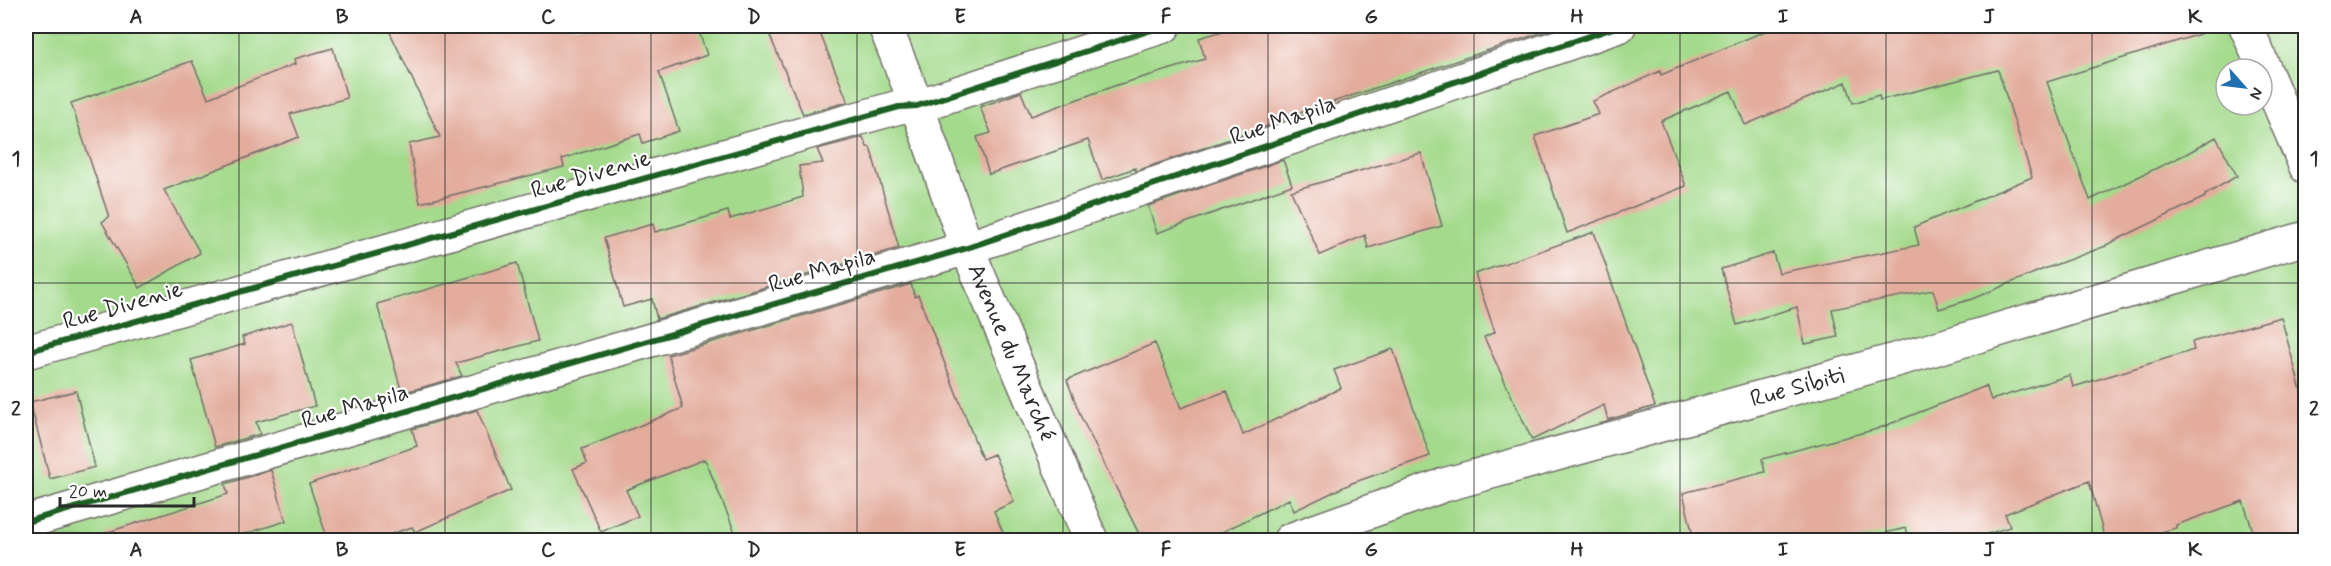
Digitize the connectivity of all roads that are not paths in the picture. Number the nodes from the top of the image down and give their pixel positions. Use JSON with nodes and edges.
{"nodes":[{"id":1,"x":885,"y":26,"type":"edge"},
{"id":2,"x":1164,"y":26,"type":"edge"},
{"id":3,"x":1619,"y":26,"type":"edge"},
{"id":4,"x":2246,"y":26,"type":"edge"},
{"id":5,"x":917,"y":106,"type":"junction"},
{"id":6,"x":2306,"y":167,"type":"edge"},
{"id":7,"x":2306,"y":238,"type":"edge"},
{"id":8,"x":967,"y":248,"type":"junction"},
{"id":9,"x":26,"y":352,"type":"edge"},
{"id":10,"x":26,"y":522,"type":"edge"},
{"id":11,"x":1091,"y":540,"type":"edge"},
{"id":12,"x":1290,"y":540,"type":"edge"}],
"edges":[{"from":1,"to":5,"type":"street","name":"Avenue du Marché"},
{"from":2,"to":5,"type":"street","name":"Rue Divenie"},
{"from":3,"to":8,"type":"street","name":"Rue Mapila"},
{"from":4,"to":6,"type":"street"},
{"from":5,"to":8,"type":"street","name":"Avenue du Marché"},
{"from":5,"to":9,"type":"street","name":"Rue Divenie"},
{"from":7,"to":12,"type":"street","name":"Rue Sibiti"},
{"from":8,"to":10,"type":"street","name":"Rue Mapila"},
{"from":8,"to":11,"type":"street","name":"Avenue du Marché"}]}
